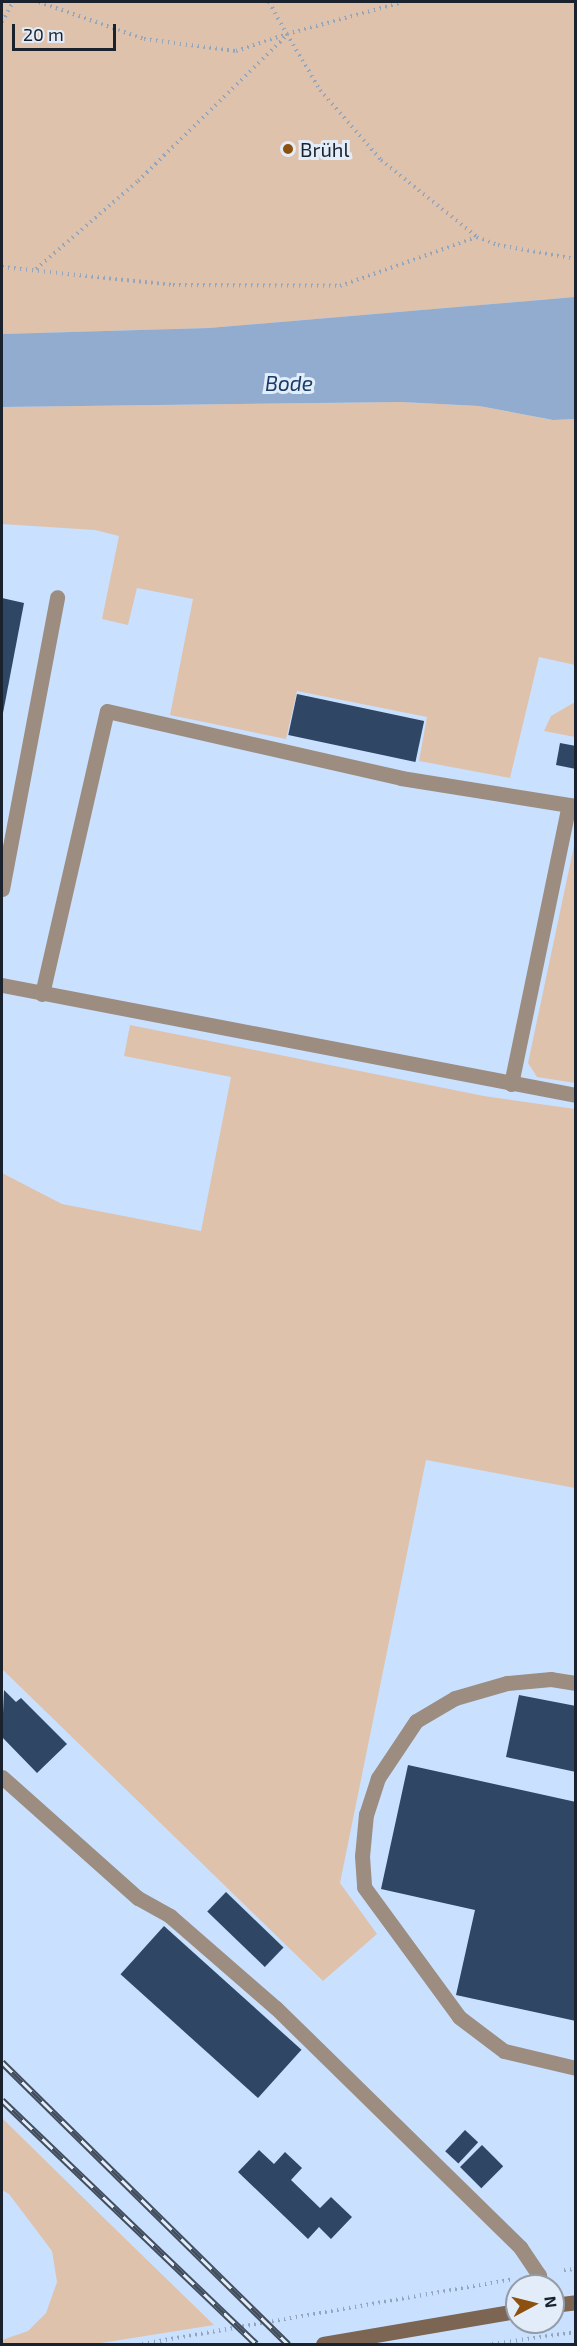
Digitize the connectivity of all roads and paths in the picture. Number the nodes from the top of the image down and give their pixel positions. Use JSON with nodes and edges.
{"nodes":[{"id":1,"x":13,"y":2,"type":"edge"},
{"id":2,"x":39,"y":2,"type":"edge"},
{"id":3,"x":269,"y":2,"type":"edge"},
{"id":4,"x":403,"y":2,"type":"edge"},
{"id":5,"x":2,"y":22,"type":"edge"},
{"id":6,"x":287,"y":34,"type":"junction"},
{"id":7,"x":477,"y":237,"type":"junction"},
{"id":8,"x":576,"y":259,"type":"edge"},
{"id":9,"x":2,"y":267,"type":"edge"},
{"id":10,"x":36,"y":269,"type":"junction"},
{"id":11,"x":57,"y":597,"type":"dead end"},
{"id":12,"x":572,"y":806,"type":"edge"},
{"id":13,"x":2,"y":889,"type":"edge"},
{"id":14,"x":2,"y":985,"type":"edge"},
{"id":15,"x":42,"y":994,"type":"junction"},
{"id":16,"x":511,"y":1084,"type":"junction"},
{"id":17,"x":576,"y":1095,"type":"edge"},
{"id":18,"x":576,"y":1683,"type":"edge"},
{"id":19,"x":2,"y":1777,"type":"edge"},
{"id":20,"x":576,"y":2068,"type":"edge"},
{"id":21,"x":576,"y":2269,"type":"edge"},
{"id":22,"x":536,"y":2274,"type":"edge"},
{"id":23,"x":560,"y":2274,"type":"edge"},
{"id":24,"x":505,"y":2286,"type":"edge"},
{"id":25,"x":505,"y":2313,"type":"edge"},
{"id":26,"x":576,"y":2332,"type":"edge"},
{"id":27,"x":142,"y":2344,"type":"edge"},
{"id":28,"x":323,"y":2344,"type":"edge"},
{"id":29,"x":492,"y":2344,"type":"edge"}],
"edges":[{"from":1,"to":5,"type":"path"},
{"from":2,"to":6,"type":"path"},
{"from":3,"to":6,"type":"path"},
{"from":4,"to":6,"type":"path"},
{"from":6,"to":7,"type":"path"},
{"from":6,"to":10,"type":"path"},
{"from":7,"to":8,"type":"path"},
{"from":7,"to":10,"type":"path"},
{"from":9,"to":10,"type":"path"},
{"from":11,"to":13,"type":"lane"},
{"from":12,"to":15,"type":"lane"},
{"from":12,"to":16,"type":"lane"},
{"from":14,"to":15,"type":"lane"},
{"from":15,"to":16,"type":"lane"},
{"from":16,"to":17,"type":"lane"},
{"from":18,"to":20,"type":"lane"},
{"from":19,"to":22,"type":"lane"},
{"from":21,"to":23,"type":"path"},
{"from":24,"to":27,"type":"path"},
{"from":25,"to":28,"type":"main road"},
{"from":26,"to":29,"type":"path"}]}
